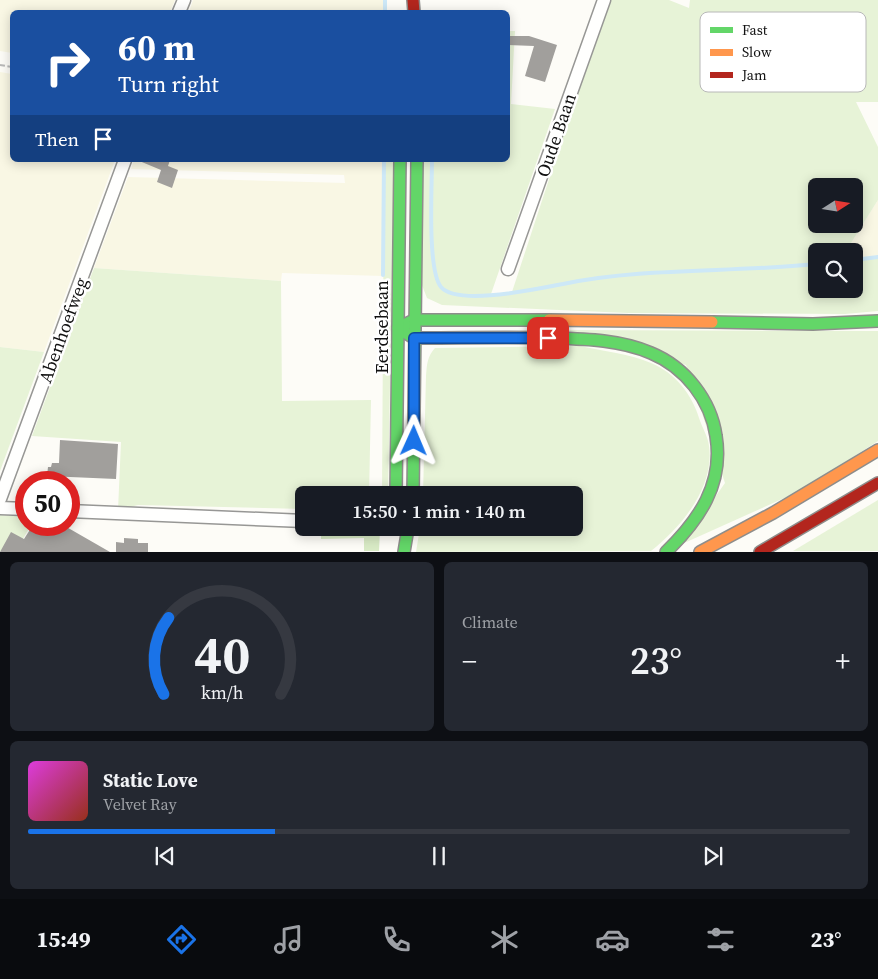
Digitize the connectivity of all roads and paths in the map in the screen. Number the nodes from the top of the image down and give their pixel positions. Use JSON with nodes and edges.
{"nodes":[{"id":1,"x":604,"y":0,"type":"edge"},
{"id":2,"x":124,"y":162,"type":"edge"},
{"id":3,"x":400,"y":162,"type":"edge"},
{"id":4,"x":417,"y":162,"type":"edge"},
{"id":5,"x":508,"y":270,"type":"dead end"},
{"id":6,"x":414,"y":320,"type":"junction"},
{"id":7,"x":878,"y":321,"type":"edge"},
{"id":8,"x":398,"y":328,"type":"junction"},
{"id":9,"x":414,"y":338,"type":"junction"},
{"id":10,"x":878,"y":450,"type":"edge"},
{"id":11,"x":878,"y":483,"type":"edge"},
{"id":12,"x":396,"y":486,"type":"edge"},
{"id":13,"x":413,"y":486,"type":"edge"},
{"id":14,"x":0,"y":499,"type":"edge"},
{"id":15,"x":0,"y":508,"type":"edge"},
{"id":16,"x":15,"y":509,"type":"edge"},
{"id":17,"x":80,"y":511,"type":"edge"},
{"id":18,"x":295,"y":521,"type":"edge"},
{"id":19,"x":401,"y":536,"type":"edge"},
{"id":20,"x":407,"y":536,"type":"edge"},
{"id":21,"x":404,"y":550,"type":"edge"},
{"id":22,"x":666,"y":552,"type":"edge"},
{"id":23,"x":700,"y":552,"type":"edge"},
{"id":24,"x":760,"y":552,"type":"edge"}],
"edges":[{"from":1,"to":5,"type":"street","name":"Oude Baan"},
{"from":2,"to":14,"type":"street","name":"Abenhoefweg"},
{"from":3,"to":8,"type":"main road","name":"Eerdsebaan"},
{"from":4,"to":6,"type":"main road","name":"Eerdsebaan"},
{"from":6,"to":7,"type":"main road"},
{"from":6,"to":8,"type":"main road"},
{"from":6,"to":9,"type":"main road","name":"Eerdsebaan"},
{"from":8,"to":9,"type":"main road"},
{"from":8,"to":12,"type":"main road","name":"Eerdsebaan"},
{"from":9,"to":13,"type":"main road","name":"Eerdsebaan"},
{"from":9,"to":22,"type":"main road"},
{"from":10,"to":23,"type":"main road"},
{"from":11,"to":24,"type":"main road"},
{"from":15,"to":16,"type":"street"},
{"from":17,"to":18,"type":"street"},
{"from":19,"to":21,"type":"main road"},
{"from":20,"to":21,"type":"main road"}]}
